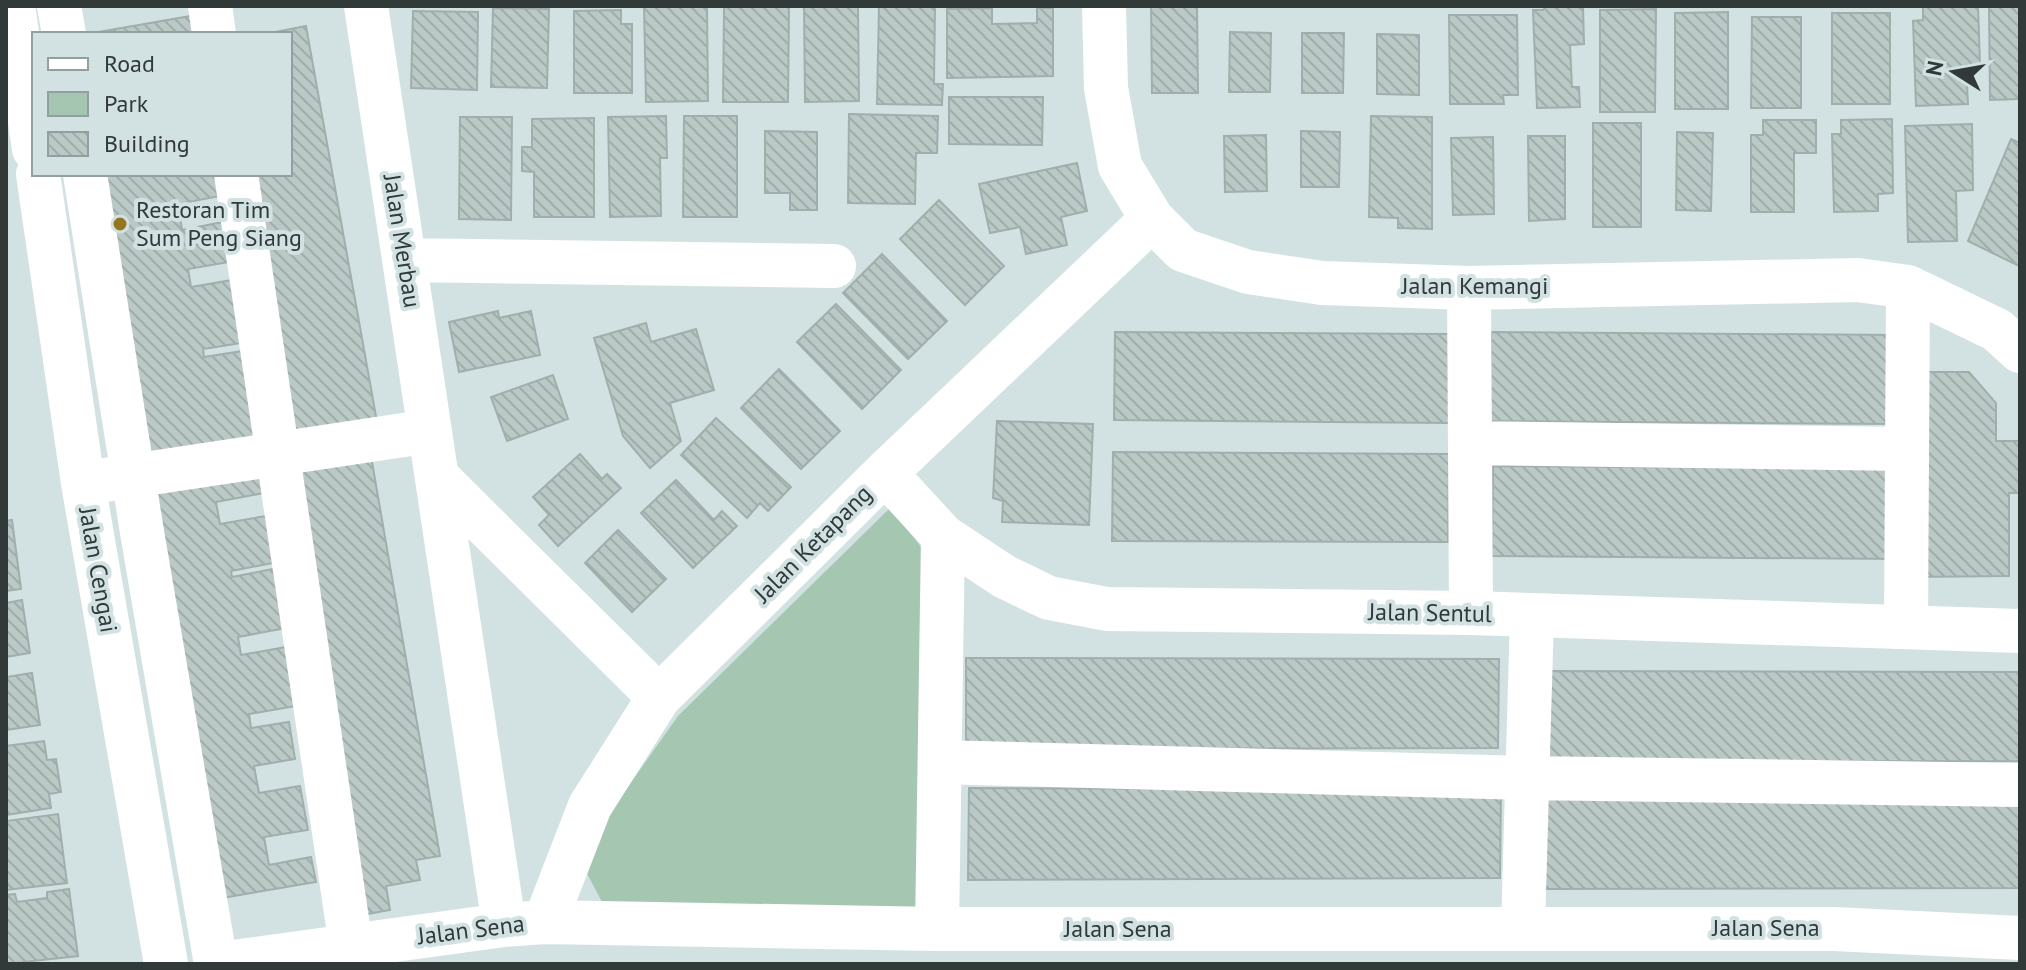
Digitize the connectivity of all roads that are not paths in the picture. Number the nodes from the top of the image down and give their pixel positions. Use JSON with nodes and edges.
{"nodes":[{"id":1,"x":13,"y":6,"type":"edge"},
{"id":2,"x":59,"y":6,"type":"edge"},
{"id":3,"x":210,"y":6,"type":"edge"},
{"id":4,"x":366,"y":6,"type":"edge"},
{"id":5,"x":1104,"y":6,"type":"edge"},
{"id":6,"x":64,"y":32,"type":"edge"},
{"id":7,"x":214,"y":32,"type":"edge"},
{"id":8,"x":32,"y":135,"type":"edge"},
{"id":9,"x":38,"y":176,"type":"edge"},
{"id":10,"x":85,"y":176,"type":"edge"},
{"id":11,"x":236,"y":176,"type":"edge"},
{"id":12,"x":1152,"y":219,"type":"junction"},
{"id":13,"x":404,"y":260,"type":"junction"},
{"id":14,"x":834,"y":266,"type":"dead end"},
{"id":15,"x":1908,"y":287,"type":"junction"},
{"id":16,"x":1469,"y":288,"type":"junction"},
{"id":17,"x":2020,"y":351,"type":"edge"},
{"id":18,"x":430,"y":431,"type":"junction"},
{"id":19,"x":1470,"y":443,"type":"junction"},
{"id":20,"x":1907,"y":449,"type":"junction"},
{"id":21,"x":279,"y":453,"type":"junction"},
{"id":22,"x":885,"y":473,"type":"junction"},
{"id":23,"x":133,"y":476,"type":"junction"},
{"id":24,"x":437,"y":477,"type":"junction"},
{"id":25,"x":83,"y":483,"type":"junction"},
{"id":26,"x":943,"y":536,"type":"junction"},
{"id":27,"x":1471,"y":613,"type":"junction"},
{"id":28,"x":1532,"y":615,"type":"junction"},
{"id":29,"x":1906,"y":627,"type":"junction"},
{"id":30,"x":2020,"y":631,"type":"edge"},
{"id":31,"x":659,"y":697,"type":"junction"},
{"id":32,"x":940,"y":762,"type":"junction"},
{"id":33,"x":1527,"y":778,"type":"junction"},
{"id":34,"x":2020,"y":785,"type":"edge"},
{"id":35,"x":525,"y":923,"type":"junction"},
{"id":36,"x":1523,"y":928,"type":"junction"},
{"id":37,"x":937,"y":929,"type":"junction"},
{"id":38,"x":2020,"y":938,"type":"edge"},
{"id":39,"x":351,"y":946,"type":"junction"},
{"id":40,"x":823,"y":946,"type":"edge"},
{"id":41,"x":1322,"y":946,"type":"edge"},
{"id":42,"x":1834,"y":946,"type":"edge"},
{"id":43,"x":166,"y":964,"type":"edge"},
{"id":44,"x":218,"y":964,"type":"edge"}],
"edges":[{"from":1,"to":8,"type":"street"},
{"from":2,"to":6,"type":"street"},
{"from":3,"to":7,"type":"street"},
{"from":4,"to":13,"type":"street","name":"Jalan Merbau"},
{"from":5,"to":12,"type":"street","name":"Jalan Kemangi"},
{"from":9,"to":25,"type":"street","name":"Jalan Cengai"},
{"from":10,"to":23,"type":"street"},
{"from":11,"to":21,"type":"street"},
{"from":12,"to":16,"type":"street","name":"Jalan Kemangi"},
{"from":12,"to":22,"type":"street","name":"Jalan Ketapang"},
{"from":13,"to":14,"type":"street"},
{"from":13,"to":18,"type":"street","name":"Jalan Merbau"},
{"from":15,"to":16,"type":"street","name":"Jalan Kemangi"},
{"from":15,"to":17,"type":"street","name":"Jalan Kemangi"},
{"from":15,"to":20,"type":"street"},
{"from":16,"to":19,"type":"street"},
{"from":18,"to":21,"type":"street"},
{"from":18,"to":24,"type":"street","name":"Jalan Merbau"},
{"from":19,"to":20,"type":"street"},
{"from":19,"to":27,"type":"street"},
{"from":20,"to":29,"type":"street"},
{"from":21,"to":23,"type":"street"},
{"from":21,"to":39,"type":"street"},
{"from":22,"to":26,"type":"street","name":"Jalan Sentul"},
{"from":22,"to":31,"type":"street","name":"Jalan Ketapang"},
{"from":23,"to":25,"type":"street"},
{"from":23,"to":44,"type":"street"},
{"from":24,"to":31,"type":"street"},
{"from":24,"to":35,"type":"street","name":"Jalan Merbau"},
{"from":25,"to":43,"type":"street","name":"Jalan Cengai"},
{"from":26,"to":27,"type":"street","name":"Jalan Sentul"},
{"from":26,"to":32,"type":"street"},
{"from":27,"to":28,"type":"street","name":"Jalan Sentul"},
{"from":28,"to":29,"type":"street","name":"Jalan Sentul"},
{"from":28,"to":33,"type":"street"},
{"from":29,"to":30,"type":"street","name":"Jalan Sentul"},
{"from":31,"to":35,"type":"street","name":"Jalan Ketapang"},
{"from":32,"to":33,"type":"street"},
{"from":32,"to":37,"type":"street"},
{"from":33,"to":34,"type":"street"},
{"from":33,"to":36,"type":"street"},
{"from":35,"to":39,"type":"street","name":"Jalan Sena"},
{"from":35,"to":40,"type":"street","name":"Jalan Sena"},
{"from":36,"to":41,"type":"street","name":"Jalan Sena"},
{"from":36,"to":42,"type":"street","name":"Jalan Sena"},
{"from":37,"to":40,"type":"street","name":"Jalan Sena"},
{"from":37,"to":41,"type":"street","name":"Jalan Sena"},
{"from":38,"to":42,"type":"street","name":"Jalan Sena"},
{"from":39,"to":44,"type":"street","name":"Jalan Sena"}]}
